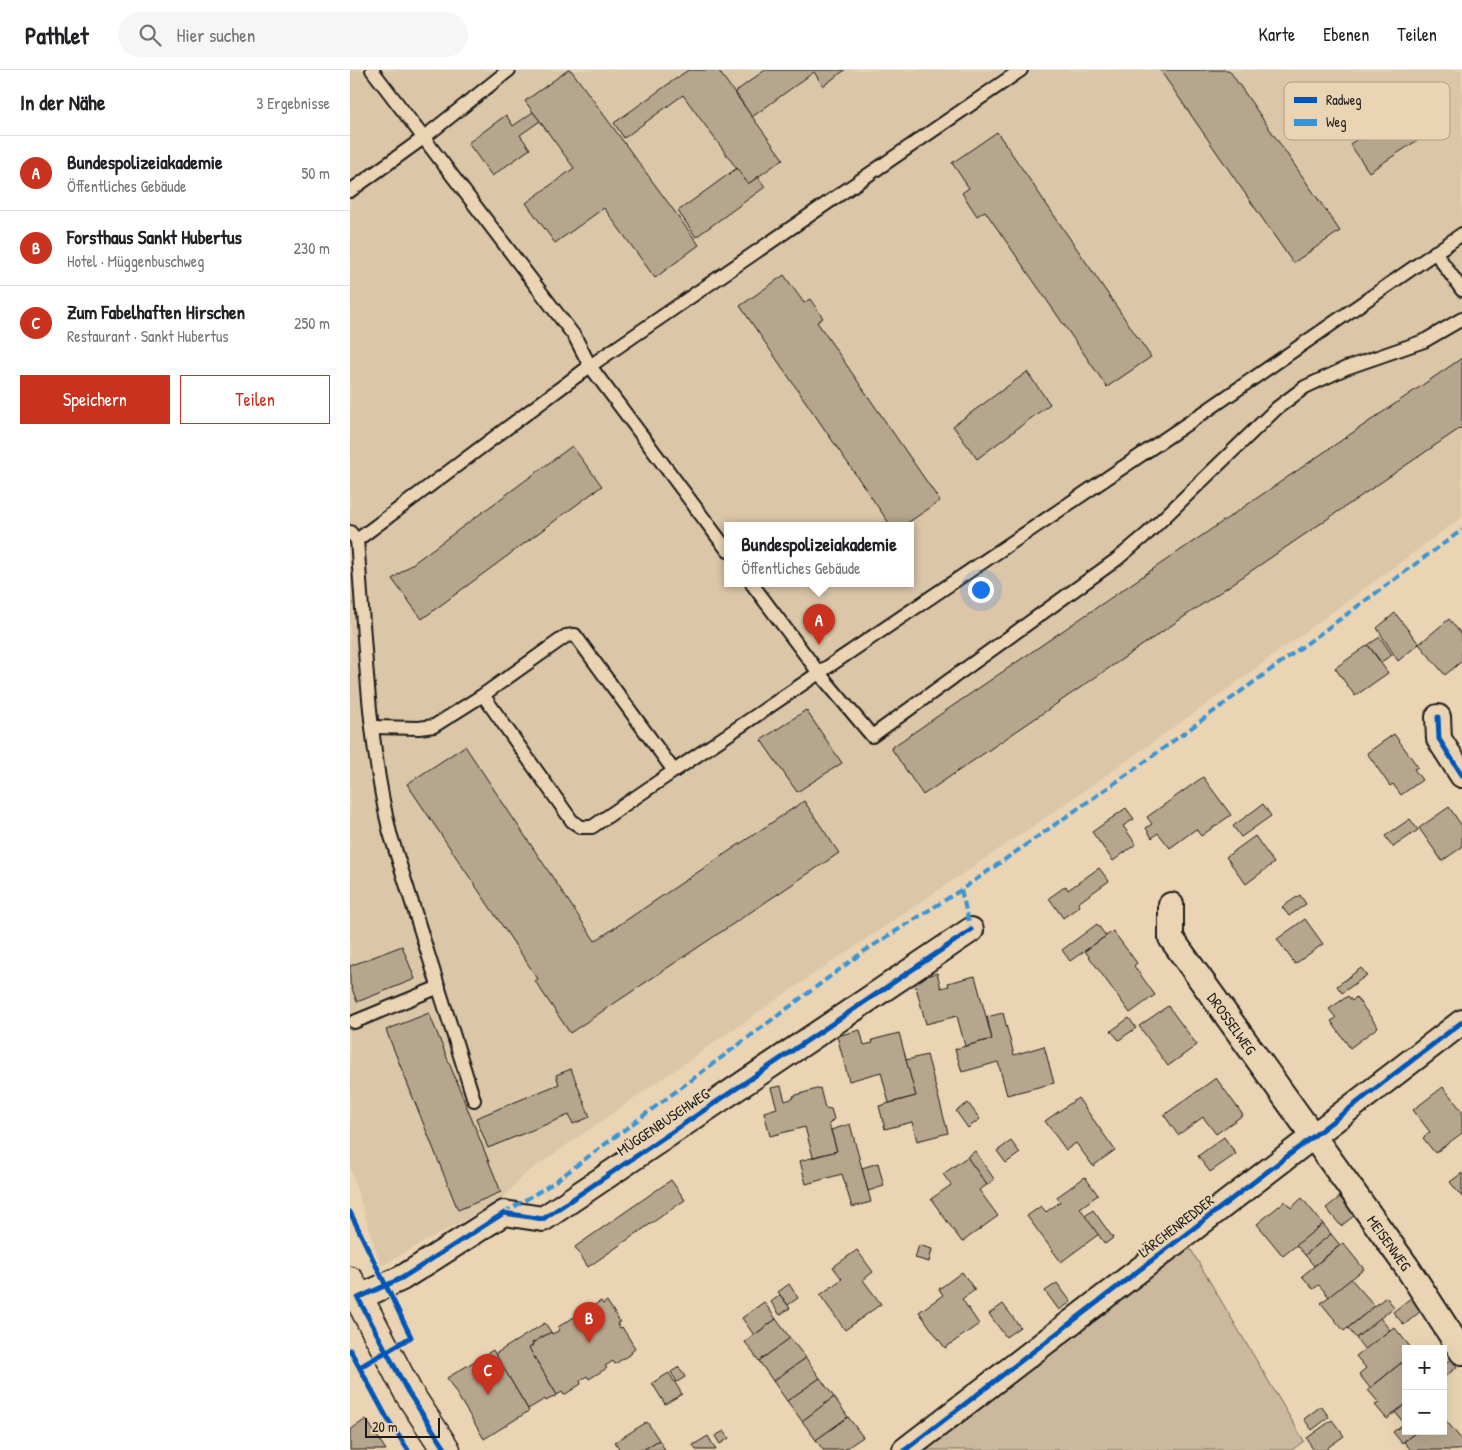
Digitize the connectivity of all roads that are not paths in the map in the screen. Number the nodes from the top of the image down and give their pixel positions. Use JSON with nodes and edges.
{"nodes":[{"id":1,"x":372,"y":70,"type":"edge"},
{"id":2,"x":509,"y":70,"type":"edge"},
{"id":3,"x":1021,"y":70,"type":"edge"},
{"id":4,"x":422,"y":139,"type":"junction"},
{"id":5,"x":350,"y":191,"type":"edge"},
{"id":6,"x":1462,"y":234,"type":"edge"},
{"id":7,"x":1435,"y":252,"type":"junction"},
{"id":8,"x":1462,"y":290,"type":"edge"},
{"id":9,"x":1462,"y":319,"type":"edge"},
{"id":10,"x":590,"y":366,"type":"junction"},
{"id":11,"x":353,"y":536,"type":"edge"},
{"id":12,"x":724,"y":546,"type":"edge"},
{"id":13,"x":754,"y":587,"type":"edge"},
{"id":14,"x":819,"y":673,"type":"junction"},
{"id":15,"x":483,"y":695,"type":"junction"},
{"id":16,"x":1438,"y":717,"type":"dead end"},
{"id":17,"x":373,"y":728,"type":"junction"},
{"id":18,"x":674,"y":770,"type":"junction"},
{"id":19,"x":1462,"y":775,"type":"edge"},
{"id":20,"x":1171,"y":905,"type":"dead end"},
{"id":21,"x":971,"y":930,"type":"dead end"},
{"id":22,"x":439,"y":987,"type":"junction"},
{"id":23,"x":354,"y":1022,"type":"dead end"},
{"id":24,"x":1462,"y":1022,"type":"edge"},
{"id":25,"x":474,"y":1100,"type":"dead end"},
{"id":26,"x":1313,"y":1136,"type":"junction"},
{"id":27,"x":353,"y":1294,"type":"edge"},
{"id":28,"x":1462,"y":1352,"type":"edge"},
{"id":29,"x":446,"y":1450,"type":"edge"},
{"id":30,"x":905,"y":1450,"type":"edge"}],
"edges":[{"from":1,"to":4,"type":"lane"},
{"from":2,"to":4,"type":"lane"},
{"from":3,"to":10,"type":"lane"},
{"from":4,"to":5,"type":"lane"},
{"from":4,"to":10,"type":"lane"},
{"from":6,"to":7,"type":"lane"},
{"from":7,"to":8,"type":"lane"},
{"from":7,"to":14,"type":"lane"},
{"from":9,"to":14,"type":"lane"},
{"from":10,"to":11,"type":"lane"},
{"from":10,"to":12,"type":"lane"},
{"from":11,"to":17,"type":"lane"},
{"from":13,"to":14,"type":"lane"},
{"from":14,"to":18,"type":"lane"},
{"from":15,"to":17,"type":"lane"},
{"from":15,"to":18,"type":"lane"},
{"from":15,"to":18,"type":"lane"},
{"from":16,"to":19,"type":"street"},
{"from":17,"to":22,"type":"lane"},
{"from":20,"to":26,"type":"street","name":"DROSSELWEG"},
{"from":21,"to":27,"type":"street","name":"MÜGGENBUSCHWEG"},
{"from":22,"to":23,"type":"lane"},
{"from":22,"to":25,"type":"lane"},
{"from":24,"to":26,"type":"street","name":"LÄRCHENREDDER"},
{"from":26,"to":28,"type":"street","name":"MEISENWEG"},
{"from":26,"to":30,"type":"street","name":"LÄRCHENREDDER"},
{"from":27,"to":29,"type":"main road"}]}
